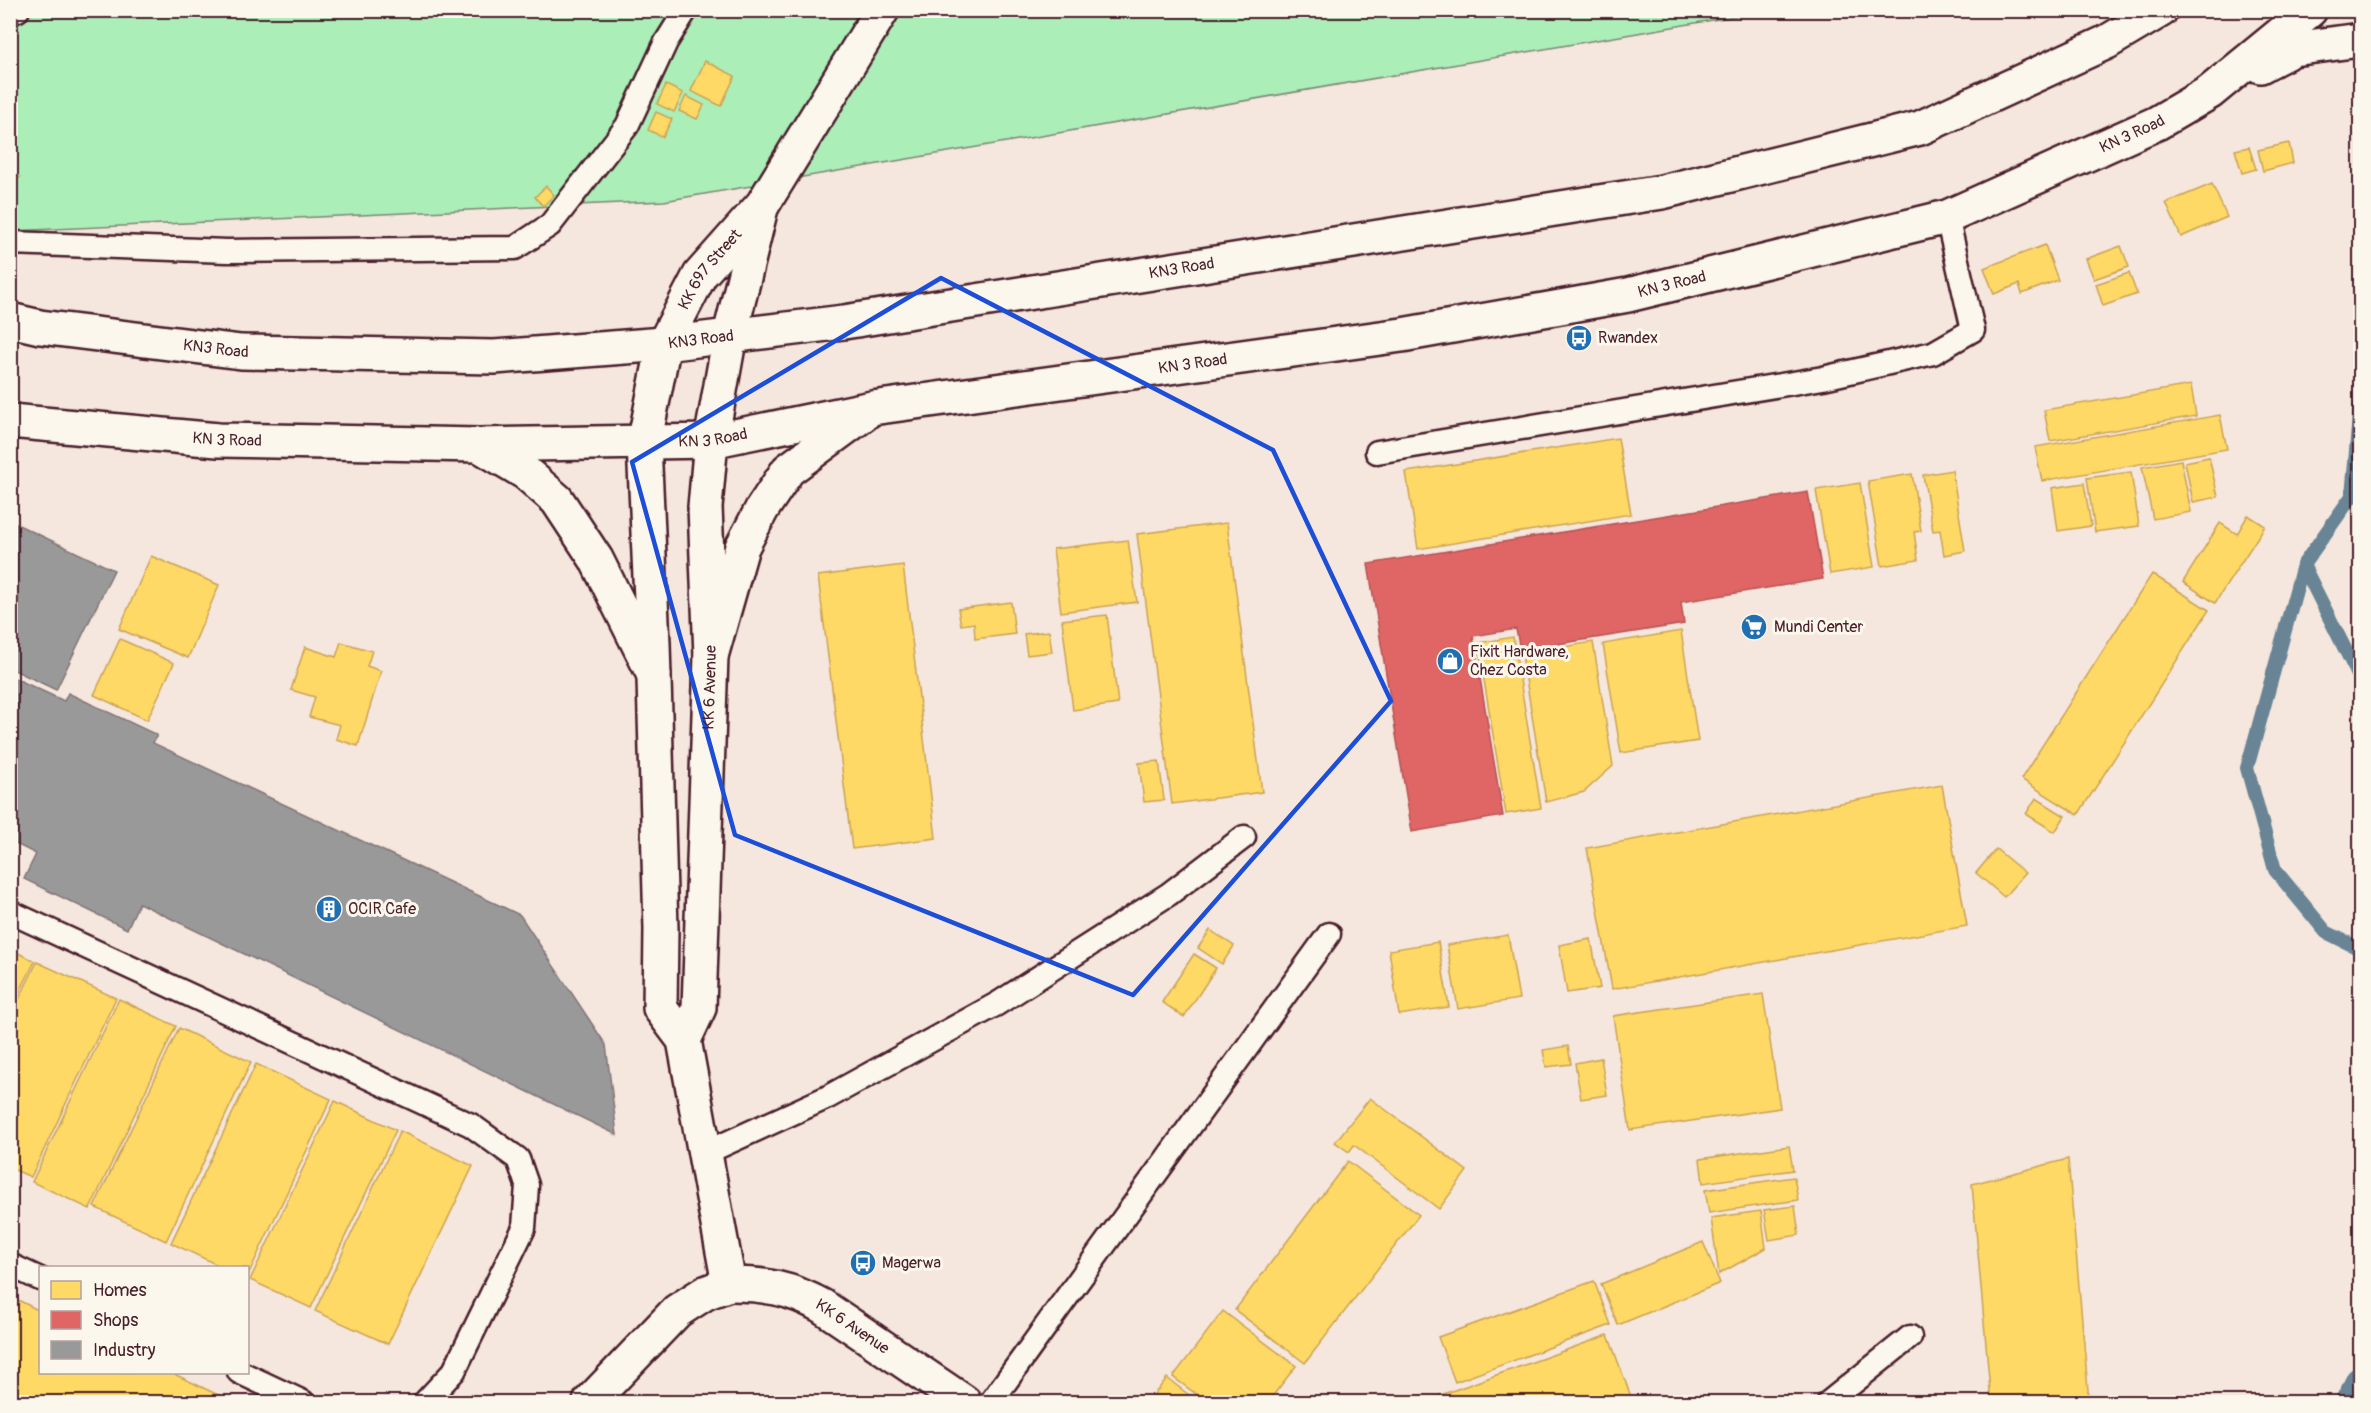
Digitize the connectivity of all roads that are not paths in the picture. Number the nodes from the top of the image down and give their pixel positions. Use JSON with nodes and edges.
{"nodes":[{"id":1,"x":18,"y":10,"type":"edge"},
{"id":2,"x":686,"y":10,"type":"edge"},
{"id":3,"x":882,"y":10,"type":"edge"},
{"id":4,"x":2161,"y":10,"type":"edge"},
{"id":5,"x":2310,"y":10,"type":"edge"},
{"id":6,"x":10,"y":13,"type":"edge"},
{"id":7,"x":2361,"y":40,"type":"edge"},
{"id":8,"x":2210,"y":92,"type":"junction"},
{"id":9,"x":762,"y":204,"type":"junction"},
{"id":10,"x":1947,"y":217,"type":"junction"},
{"id":11,"x":10,"y":243,"type":"edge"},
{"id":12,"x":10,"y":320,"type":"edge"},
{"id":13,"x":729,"y":335,"type":"junction"},
{"id":14,"x":664,"y":344,"type":"junction"},
{"id":15,"x":872,"y":408,"type":"junction"},
{"id":16,"x":10,"y":421,"type":"edge"},
{"id":17,"x":711,"y":441,"type":"junction"},
{"id":18,"x":644,"y":444,"type":"junction"},
{"id":19,"x":479,"y":446,"type":"junction"},
{"id":20,"x":1377,"y":452,"type":"dead end"},
{"id":21,"x":711,"y":656,"type":"junction"},
{"id":22,"x":654,"y":675,"type":"junction"},
{"id":23,"x":1244,"y":837,"type":"dead end"},
{"id":24,"x":10,"y":912,"type":"edge"},
{"id":25,"x":1329,"y":934,"type":"dead end"},
{"id":26,"x":684,"y":1040,"type":"junction"},
{"id":27,"x":705,"y":1152,"type":"junction"},
{"id":28,"x":10,"y":1265,"type":"edge"},
{"id":29,"x":39,"y":1279,"type":"edge"},
{"id":30,"x":729,"y":1284,"type":"junction"},
{"id":31,"x":1910,"y":1337,"type":"dead end"},
{"id":32,"x":243,"y":1374,"type":"edge"},
{"id":33,"x":303,"y":1402,"type":"edge"},
{"id":34,"x":425,"y":1402,"type":"edge"},
{"id":35,"x":590,"y":1402,"type":"edge"},
{"id":36,"x":964,"y":1402,"type":"edge"},
{"id":37,"x":991,"y":1402,"type":"edge"},
{"id":38,"x":1829,"y":1402,"type":"edge"}],
"edges":[{"from":1,"to":6,"type":"lane"},
{"from":2,"to":11,"type":"lane"},
{"from":3,"to":9,"type":"main road","name":"KK 697 Street"},
{"from":4,"to":13,"type":"main road","name":"KN3 Road"},
{"from":5,"to":8,"type":"main road","name":"KN 3 Road"},
{"from":7,"to":8,"type":"main road"},
{"from":8,"to":10,"type":"main road","name":"KN 3 Road"},
{"from":9,"to":13,"type":"main road","name":"KK 697 Street"},
{"from":9,"to":14,"type":"main road","name":"KK 697 Street"},
{"from":10,"to":15,"type":"main road","name":"KN 3 Road"},
{"from":10,"to":20,"type":"lane"},
{"from":12,"to":14,"type":"main road","name":"KN3 Road"},
{"from":13,"to":14,"type":"main road","name":"KN3 Road"},
{"from":13,"to":17,"type":"main road","name":"KK 6 Avenue"},
{"from":14,"to":18,"type":"main road","name":"KK 697 Street"},
{"from":15,"to":17,"type":"main road","name":"KN 3 Road"},
{"from":15,"to":21,"type":"main road"},
{"from":16,"to":19,"type":"main road","name":"KN 3 Road"},
{"from":17,"to":18,"type":"main road","name":"KN 3 Road"},
{"from":17,"to":21,"type":"main road","name":"KK 6 Avenue"},
{"from":18,"to":19,"type":"main road","name":"KN 3 Road"},
{"from":18,"to":22,"type":"main road"},
{"from":19,"to":22,"type":"main road"},
{"from":21,"to":26,"type":"main road","name":"KK 6 Avenue"},
{"from":22,"to":26,"type":"main road"},
{"from":23,"to":27,"type":"lane"},
{"from":24,"to":34,"type":"lane"},
{"from":25,"to":37,"type":"lane"},
{"from":26,"to":27,"type":"main road"},
{"from":27,"to":30,"type":"main road"},
{"from":28,"to":29,"type":"lane"},
{"from":30,"to":35,"type":"main road","name":"KK 6 Avenue"},
{"from":30,"to":36,"type":"main road","name":"KK 6 Avenue"},
{"from":31,"to":38,"type":"lane"},
{"from":32,"to":33,"type":"lane"}]}
